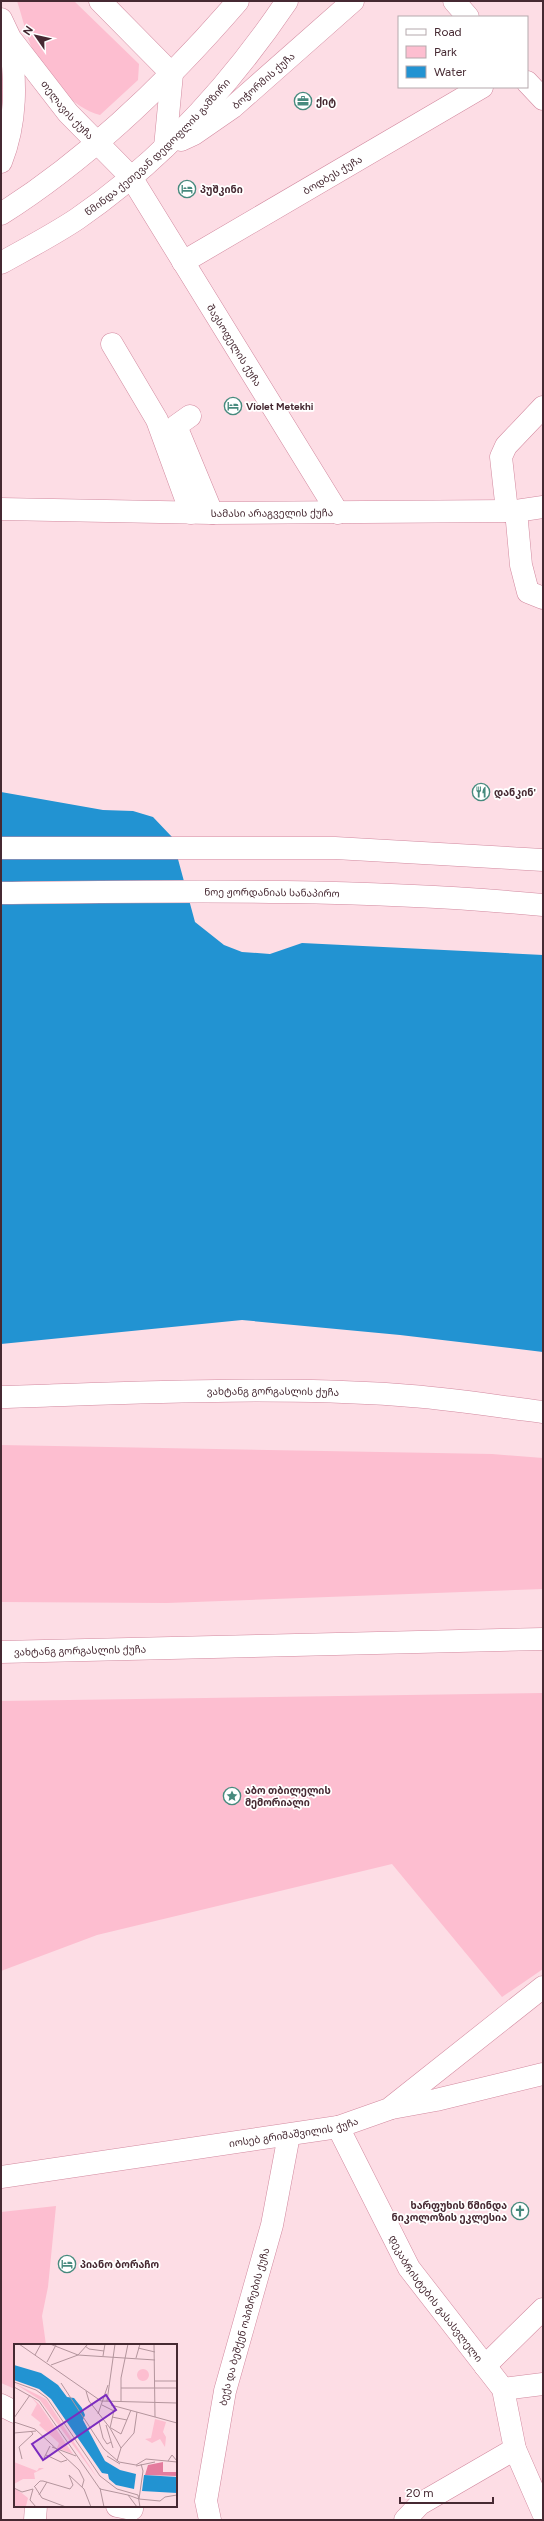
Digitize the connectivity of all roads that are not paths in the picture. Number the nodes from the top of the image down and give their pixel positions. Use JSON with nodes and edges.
{"nodes":[{"id":1,"x":100,"y":1,"type":"edge"},
{"id":2,"x":238,"y":1,"type":"edge"},
{"id":3,"x":287,"y":1,"type":"edge"},
{"id":4,"x":353,"y":1,"type":"edge"},
{"id":5,"x":454,"y":1,"type":"edge"},
{"id":6,"x":467,"y":16,"type":"edge"},
{"id":7,"x":6,"y":29,"type":"edge"},
{"id":8,"x":172,"y":74,"type":"junction"},
{"id":9,"x":528,"y":83,"type":"edge"},
{"id":10,"x":480,"y":88,"type":"edge"},
{"id":11,"x":543,"y":99,"type":"edge"},
{"id":12,"x":96,"y":143,"type":"junction"},
{"id":13,"x":165,"y":147,"type":"junction"},
{"id":14,"x":1,"y":162,"type":"edge"},
{"id":15,"x":131,"y":177,"type":"junction"},
{"id":16,"x":1,"y":214,"type":"edge"},
{"id":17,"x":183,"y":262,"type":"junction"},
{"id":18,"x":1,"y":263,"type":"edge"},
{"id":19,"x":112,"y":344,"type":"dead end"},
{"id":20,"x":543,"y":407,"type":"edge"},
{"id":21,"x":190,"y":416,"type":"dead end"},
{"id":22,"x":543,"y":506,"type":"edge"},
{"id":23,"x":1,"y":509,"type":"edge"},
{"id":24,"x":511,"y":511,"type":"junction"},
{"id":25,"x":191,"y":513,"type":"junction"},
{"id":26,"x":212,"y":513,"type":"junction"},
{"id":27,"x":338,"y":513,"type":"junction"},
{"id":28,"x":543,"y":598,"type":"edge"},
{"id":29,"x":1,"y":848,"type":"edge"},
{"id":30,"x":543,"y":860,"type":"edge"},
{"id":31,"x":1,"y":893,"type":"edge"},
{"id":32,"x":543,"y":905,"type":"edge"},
{"id":33,"x":1,"y":1397,"type":"edge"},
{"id":34,"x":543,"y":1412,"type":"edge"},
{"id":35,"x":543,"y":1639,"type":"edge"},
{"id":36,"x":1,"y":1652,"type":"edge"},
{"id":37,"x":543,"y":1987,"type":"edge"},
{"id":38,"x":543,"y":2074,"type":"edge"},
{"id":39,"x":389,"y":2109,"type":"junction"},
{"id":40,"x":338,"y":2127,"type":"junction"},
{"id":41,"x":290,"y":2135,"type":"junction"},
{"id":42,"x":1,"y":2177,"type":"edge"},
{"id":43,"x":543,"y":2309,"type":"edge"},
{"id":44,"x":485,"y":2366,"type":"junction"},
{"id":45,"x":543,"y":2384,"type":"edge"},
{"id":46,"x":503,"y":2389,"type":"junction"},
{"id":47,"x":1,"y":2405,"type":"edge"},
{"id":48,"x":14,"y":2412,"type":"edge"},
{"id":49,"x":515,"y":2449,"type":"junction"},
{"id":50,"x":36,"y":2507,"type":"edge"},
{"id":51,"x":208,"y":2510,"type":"edge"},
{"id":52,"x":543,"y":2514,"type":"edge"},
{"id":53,"x":35,"y":2520,"type":"edge"},
{"id":54,"x":192,"y":2520,"type":"edge"},
{"id":55,"x":405,"y":2520,"type":"edge"}],
"edges":[{"from":1,"to":8,"type":"main road"},
{"from":2,"to":8,"type":"main road"},
{"from":3,"to":13,"type":"main road","name":"წმინდა ქეთევან დედოფლის გამზირი"},
{"from":4,"to":13,"type":"main road","name":"ბოჭორმის ქუჩა"},
{"from":5,"to":6,"type":"main road"},
{"from":7,"to":12,"type":"main road","name":"თელავის ქუჩა"},
{"from":7,"to":14,"type":"main road","name":"თელავის ქუჩა"},
{"from":8,"to":12,"type":"main road"},
{"from":8,"to":13,"type":"main road"},
{"from":9,"to":11,"type":"main road"},
{"from":10,"to":17,"type":"main road","name":"ბოდბეს ქუჩა"},
{"from":12,"to":15,"type":"main road","name":"თელავის ქუჩა"},
{"from":12,"to":16,"type":"main road"},
{"from":13,"to":15,"type":"main road","name":"წმინდა ქეთევან დედოფლის გამზირი"},
{"from":15,"to":17,"type":"main road","name":"შავსოფელის ქუჩა"},
{"from":15,"to":18,"type":"main road","name":"წმინდა ქეთევან დედოფლის გამზირი"},
{"from":17,"to":27,"type":"main road","name":"შავსოფელის ქუჩა"},
{"from":19,"to":25,"type":"main road"},
{"from":20,"to":24,"type":"main road"},
{"from":21,"to":26,"type":"main road"},
{"from":22,"to":24,"type":"main road","name":"სამასი არაგველის ქუჩა"},
{"from":23,"to":25,"type":"main road","name":"სამასი არაგველის ქუჩა"},
{"from":24,"to":27,"type":"main road","name":"სამასი არაგველის ქუჩა"},
{"from":24,"to":28,"type":"main road"},
{"from":25,"to":26,"type":"main road","name":"სამასი არაგველის ქუჩა"},
{"from":26,"to":27,"type":"main road","name":"სამასი არაგველის ქუჩა"},
{"from":29,"to":30,"type":"main road"},
{"from":31,"to":32,"type":"main road","name":"ნოე ჟორდანიას სანაპირო"},
{"from":33,"to":34,"type":"main road","name":"ვახტანგ გორგასლის ქუჩა"},
{"from":35,"to":36,"type":"main road","name":"ვახტანგ გორგასლის ქუჩა"},
{"from":37,"to":39,"type":"main road","name":"იოსებ გრიშაშვილის ქუჩა"},
{"from":38,"to":39,"type":"main road"},
{"from":39,"to":40,"type":"main road","name":"იოსებ გრიშაშვილის ქუჩა"},
{"from":40,"to":41,"type":"main road","name":"იოსებ გრიშაშვილის ქუჩა"},
{"from":40,"to":44,"type":"main road","name":"დეკაბრისტების გასასვლელი"},
{"from":41,"to":42,"type":"main road","name":"იოსებ გრიშაშვილის ქუჩა"},
{"from":41,"to":51,"type":"main road","name":"ბექა და ბეშქენ ოპიზრების ქუჩა"},
{"from":43,"to":44,"type":"main road"},
{"from":44,"to":46,"type":"main road","name":"დეკაბრისტების გასასვლელი"},
{"from":45,"to":46,"type":"main road"},
{"from":46,"to":49,"type":"main road","name":"დეკაბრისტების გასასვლელი"},
{"from":47,"to":48,"type":"main road"},
{"from":49,"to":52,"type":"main road","name":"დეკაბრისტების გასასვლელი"},
{"from":49,"to":55,"type":"main road"},
{"from":50,"to":53,"type":"main road"},
{"from":51,"to":54,"type":"main road"}]}
